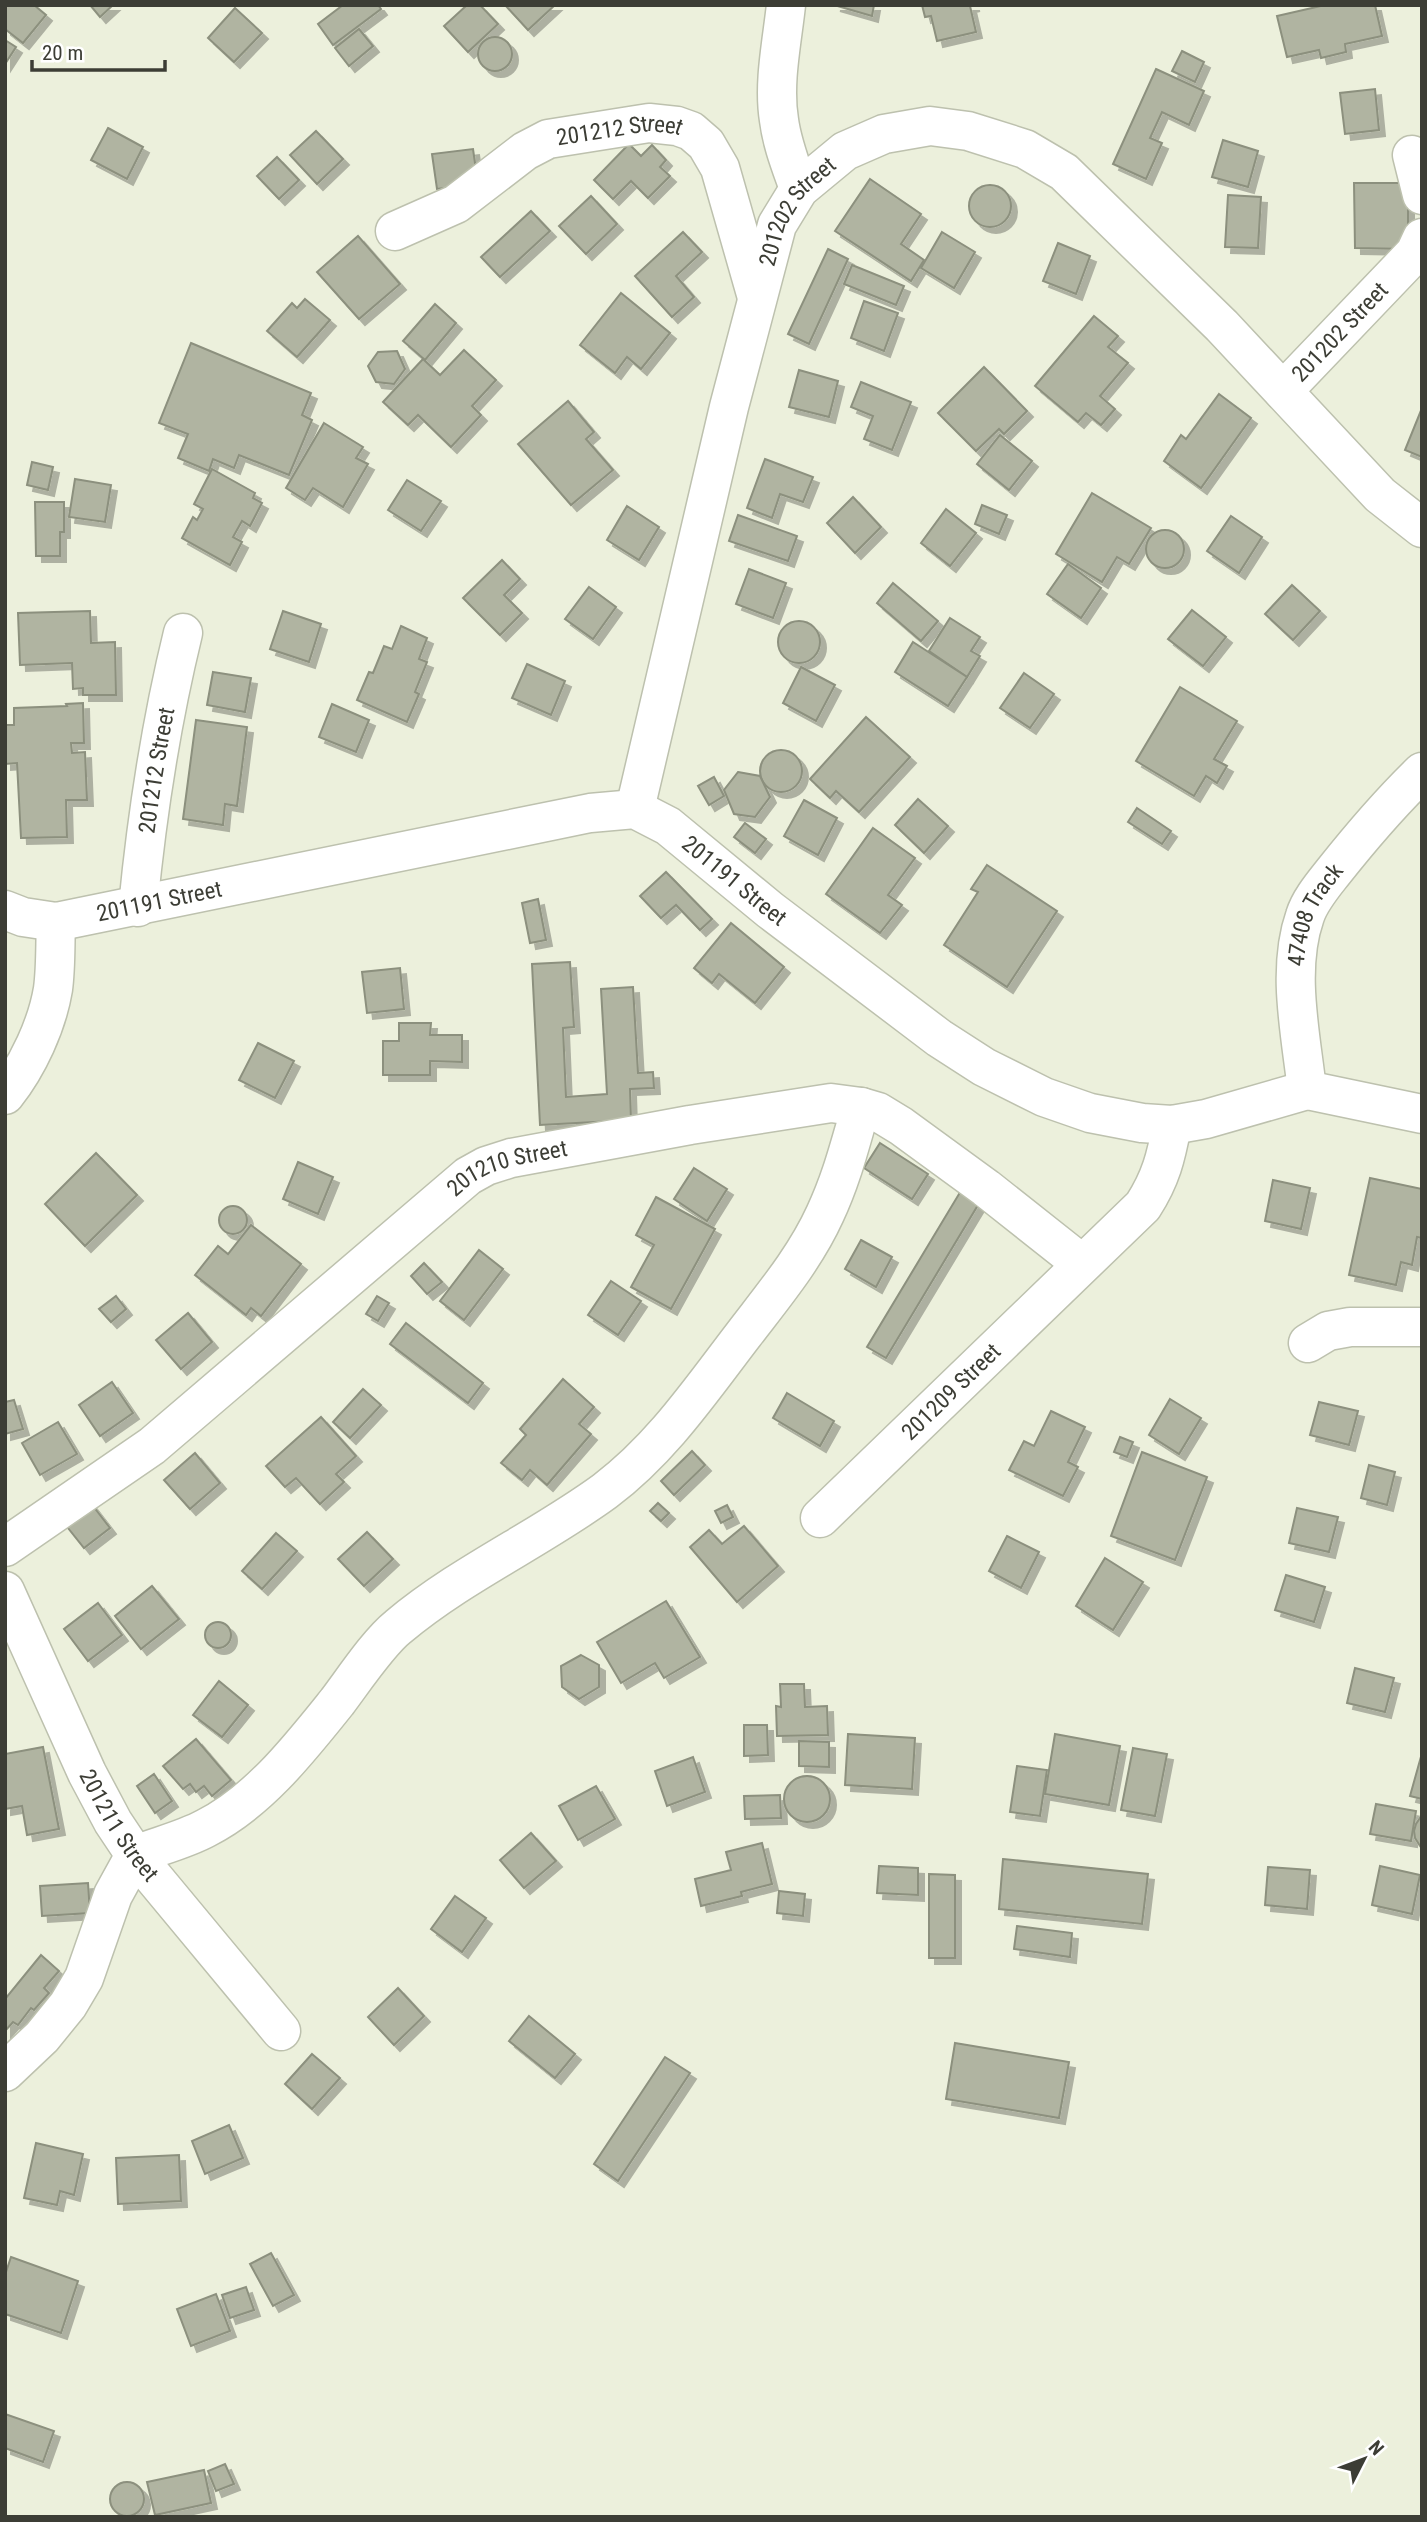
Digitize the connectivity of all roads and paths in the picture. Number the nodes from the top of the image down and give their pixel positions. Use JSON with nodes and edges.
{"nodes":[{"id":1,"x":786,"y":5,"type":"edge"},
{"id":2,"x":1412,"y":155,"type":"dead end"},
{"id":3,"x":799,"y":189,"type":"junction"},
{"id":4,"x":1422,"y":195,"type":"edge"},
{"id":5,"x":395,"y":232,"type":"dead end"},
{"id":6,"x":1422,"y":238,"type":"edge"},
{"id":7,"x":756,"y":296,"type":"junction"},
{"id":8,"x":1283,"y":391,"type":"junction"},
{"id":9,"x":1422,"y":528,"type":"edge"},
{"id":10,"x":183,"y":633,"type":"dead end"},
{"id":11,"x":1422,"y":772,"type":"edge"},
{"id":12,"x":635,"y":809,"type":"junction"},
{"id":13,"x":138,"y":907,"type":"junction"},
{"id":14,"x":5,"y":910,"type":"edge"},
{"id":15,"x":56,"y":922,"type":"junction"},
{"id":16,"x":1307,"y":1090,"type":"junction"},
{"id":17,"x":5,"y":1095,"type":"edge"},
{"id":18,"x":861,"y":1107,"type":"junction"},
{"id":19,"x":1422,"y":1114,"type":"edge"},
{"id":20,"x":1172,"y":1125,"type":"junction"},
{"id":21,"x":1082,"y":1264,"type":"junction"},
{"id":22,"x":1422,"y":1327,"type":"edge"},
{"id":23,"x":1308,"y":1343,"type":"dead end"},
{"id":24,"x":820,"y":1518,"type":"dead end"},
{"id":25,"x":5,"y":1547,"type":"edge"},
{"id":26,"x":5,"y":1591,"type":"edge"},
{"id":27,"x":135,"y":1855,"type":"junction"},
{"id":28,"x":281,"y":2031,"type":"dead end"},
{"id":29,"x":5,"y":2072,"type":"edge"}],
"edges":[{"from":1,"to":3,"type":"street"},
{"from":2,"to":4,"type":"street"},
{"from":3,"to":7,"type":"street","name":"201202 Street"},
{"from":3,"to":8,"type":"street","name":"201202 Street"},
{"from":5,"to":7,"type":"street","name":"201212 Street"},
{"from":6,"to":8,"type":"street","name":"201202 Street"},
{"from":7,"to":12,"type":"street","name":"201202 Street"},
{"from":8,"to":9,"type":"street","name":"201202 Street"},
{"from":10,"to":13,"type":"street","name":"201212 Street"},
{"from":11,"to":16,"type":"street","name":"47408 Track"},
{"from":12,"to":13,"type":"street","name":"201191 Street"},
{"from":12,"to":20,"type":"street","name":"201191 Street"},
{"from":13,"to":15,"type":"street","name":"201191 Street"},
{"from":14,"to":15,"type":"street","name":"201191 Street"},
{"from":15,"to":17,"type":"street"},
{"from":16,"to":19,"type":"street","name":"201191 Street"},
{"from":16,"to":20,"type":"street","name":"201191 Street"},
{"from":18,"to":21,"type":"street","name":"201210 Street"},
{"from":18,"to":25,"type":"street","name":"201210 Street"},
{"from":18,"to":27,"type":"street"},
{"from":20,"to":21,"type":"street","name":"201209 Street"},
{"from":21,"to":24,"type":"street","name":"201209 Street"},
{"from":22,"to":23,"type":"street"},
{"from":26,"to":27,"type":"street","name":"201211 Street"},
{"from":27,"to":28,"type":"street","name":"201211 Street"},
{"from":27,"to":29,"type":"street"}]}
